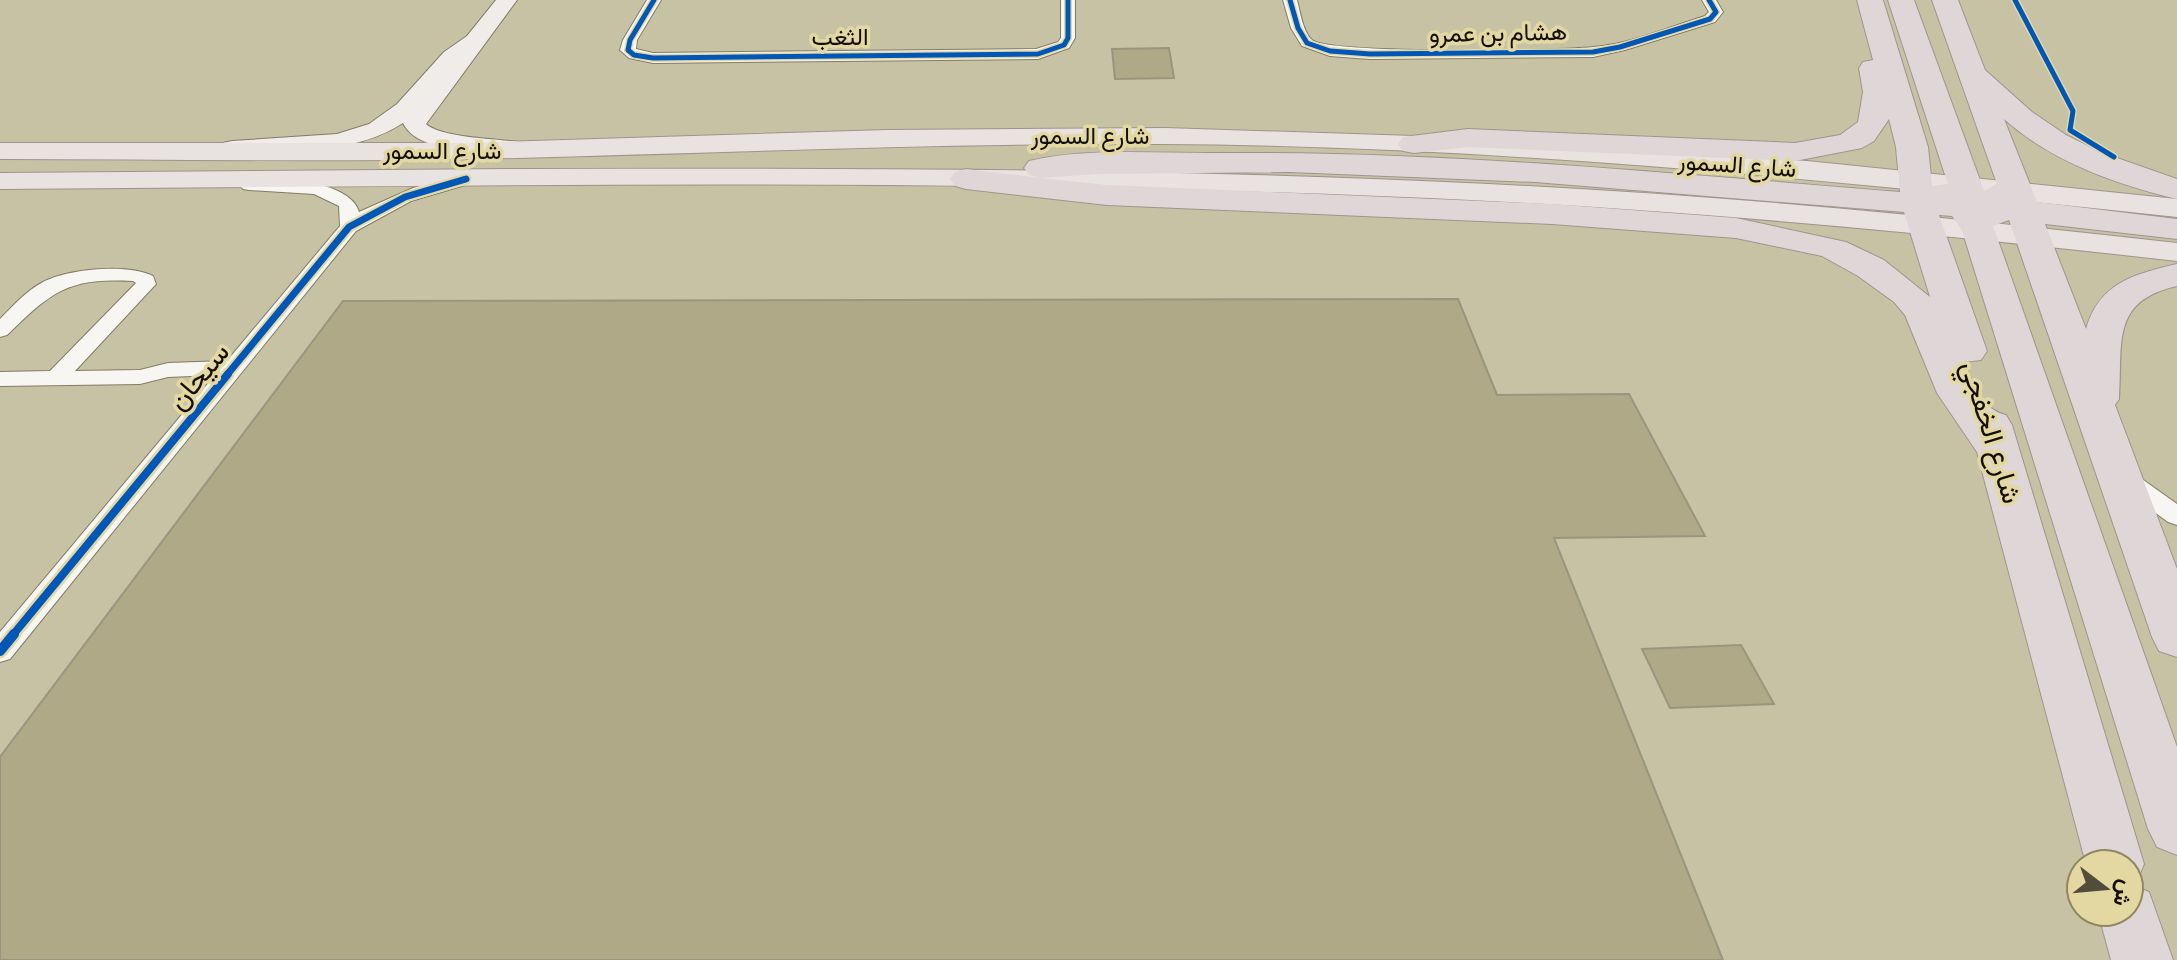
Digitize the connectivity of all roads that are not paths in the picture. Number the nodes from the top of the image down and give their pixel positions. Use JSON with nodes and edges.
{"nodes":[{"id":1,"x":507,"y":0,"type":"edge"},
{"id":2,"x":654,"y":0,"type":"edge"},
{"id":3,"x":1068,"y":0,"type":"edge"},
{"id":4,"x":1290,"y":0,"type":"edge"},
{"id":5,"x":1709,"y":0,"type":"edge"},
{"id":6,"x":1855,"y":0,"type":"edge"},
{"id":7,"x":1870,"y":0,"type":"edge"},
{"id":8,"x":1901,"y":0,"type":"edge"},
{"id":9,"x":1945,"y":0,"type":"edge"},
{"id":10,"x":474,"y":40,"type":"junction"},
{"id":11,"x":1969,"y":70,"type":"junction"},
{"id":12,"x":1414,"y":144,"type":"junction"},
{"id":13,"x":227,"y":150,"type":"junction"},
{"id":14,"x":528,"y":150,"type":"junction"},
{"id":15,"x":0,"y":151,"type":"edge"},
{"id":16,"x":466,"y":179,"type":"junction"},
{"id":17,"x":966,"y":179,"type":"junction"},
{"id":18,"x":155,"y":180,"type":"junction"},
{"id":19,"x":0,"y":181,"type":"edge"},
{"id":20,"x":2177,"y":189,"type":"edge"},
{"id":21,"x":1921,"y":203,"type":"junction"},
{"id":22,"x":1971,"y":207,"type":"junction"},
{"id":23,"x":2177,"y":208,"type":"edge"},
{"id":24,"x":2022,"y":211,"type":"junction"},
{"id":25,"x":349,"y":227,"type":"junction"},
{"id":26,"x":2177,"y":229,"type":"edge"},
{"id":27,"x":2177,"y":252,"type":"edge"},
{"id":28,"x":2177,"y":275,"type":"edge"},
{"id":29,"x":0,"y":331,"type":"edge"},
{"id":30,"x":229,"y":372,"type":"junction"},
{"id":31,"x":56,"y":378,"type":"junction"},
{"id":32,"x":0,"y":379,"type":"edge"},
{"id":33,"x":2098,"y":414,"type":"junction"},
{"id":34,"x":1999,"y":451,"type":"junction"},
{"id":35,"x":2121,"y":476,"type":"junction"},
{"id":36,"x":2177,"y":516,"type":"edge"},
{"id":37,"x":2177,"y":637,"type":"edge"},
{"id":38,"x":0,"y":651,"type":"edge"},
{"id":39,"x":2177,"y":829,"type":"edge"},
{"id":40,"x":2111,"y":848,"type":"edge"},
{"id":41,"x":2133,"y":928,"type":"edge"},
{"id":42,"x":2142,"y":960,"type":"edge"}],
"edges":[{"from":1,"to":10,"type":"street"},
{"from":2,"to":3,"type":"street","name":"الثغب"},
{"from":4,"to":5,"type":"street","name":"هشام بن عمرو"},
{"from":6,"to":12,"type":"highway"},
{"from":7,"to":21,"type":"highway","name":"شارع الخفجي"},
{"from":8,"to":22,"type":"highway"},
{"from":9,"to":11,"type":"highway"},
{"from":10,"to":13,"type":"street"},
{"from":10,"to":14,"type":"street"},
{"from":11,"to":20,"type":"highway"},
{"from":11,"to":24,"type":"highway"},
{"from":12,"to":14,"type":"main road","name":"شارع السمور"},
{"from":12,"to":21,"type":"main road","name":"شارع السمور"},
{"from":13,"to":14,"type":"main road","name":"شارع السمور"},
{"from":13,"to":15,"type":"main road","name":"شارع السمور"},
{"from":16,"to":17,"type":"main road","name":"شارع السمور"},
{"from":16,"to":18,"type":"main road","name":"شارع السمور"},
{"from":16,"to":25,"type":"street","name":"سيحان"},
{"from":17,"to":21,"type":"highway"},
{"from":17,"to":34,"type":"highway"},
{"from":18,"to":19,"type":"main road","name":"شارع السمور"},
{"from":18,"to":25,"type":"street"},
{"from":21,"to":22,"type":"highway"},
{"from":21,"to":34,"type":"highway","name":"شارع الخفجي"},
{"from":22,"to":24,"type":"highway"},
{"from":22,"to":24,"type":"highway"},
{"from":22,"to":39,"type":"highway"},
{"from":23,"to":24,"type":"main road"},
{"from":24,"to":26,"type":"highway"},
{"from":24,"to":27,"type":"main road"},
{"from":24,"to":33,"type":"highway"},
{"from":25,"to":30,"type":"street","name":"سيحان"},
{"from":28,"to":33,"type":"highway"},
{"from":29,"to":31,"type":"street"},
{"from":30,"to":31,"type":"street"},
{"from":30,"to":38,"type":"street","name":"سيحان"},
{"from":31,"to":32,"type":"street"},
{"from":33,"to":35,"type":"highway"},
{"from":34,"to":40,"type":"highway","name":"شارع الخفجي"},
{"from":35,"to":36,"type":"street"},
{"from":35,"to":37,"type":"highway"},
{"from":41,"to":42,"type":"highway"}]}
